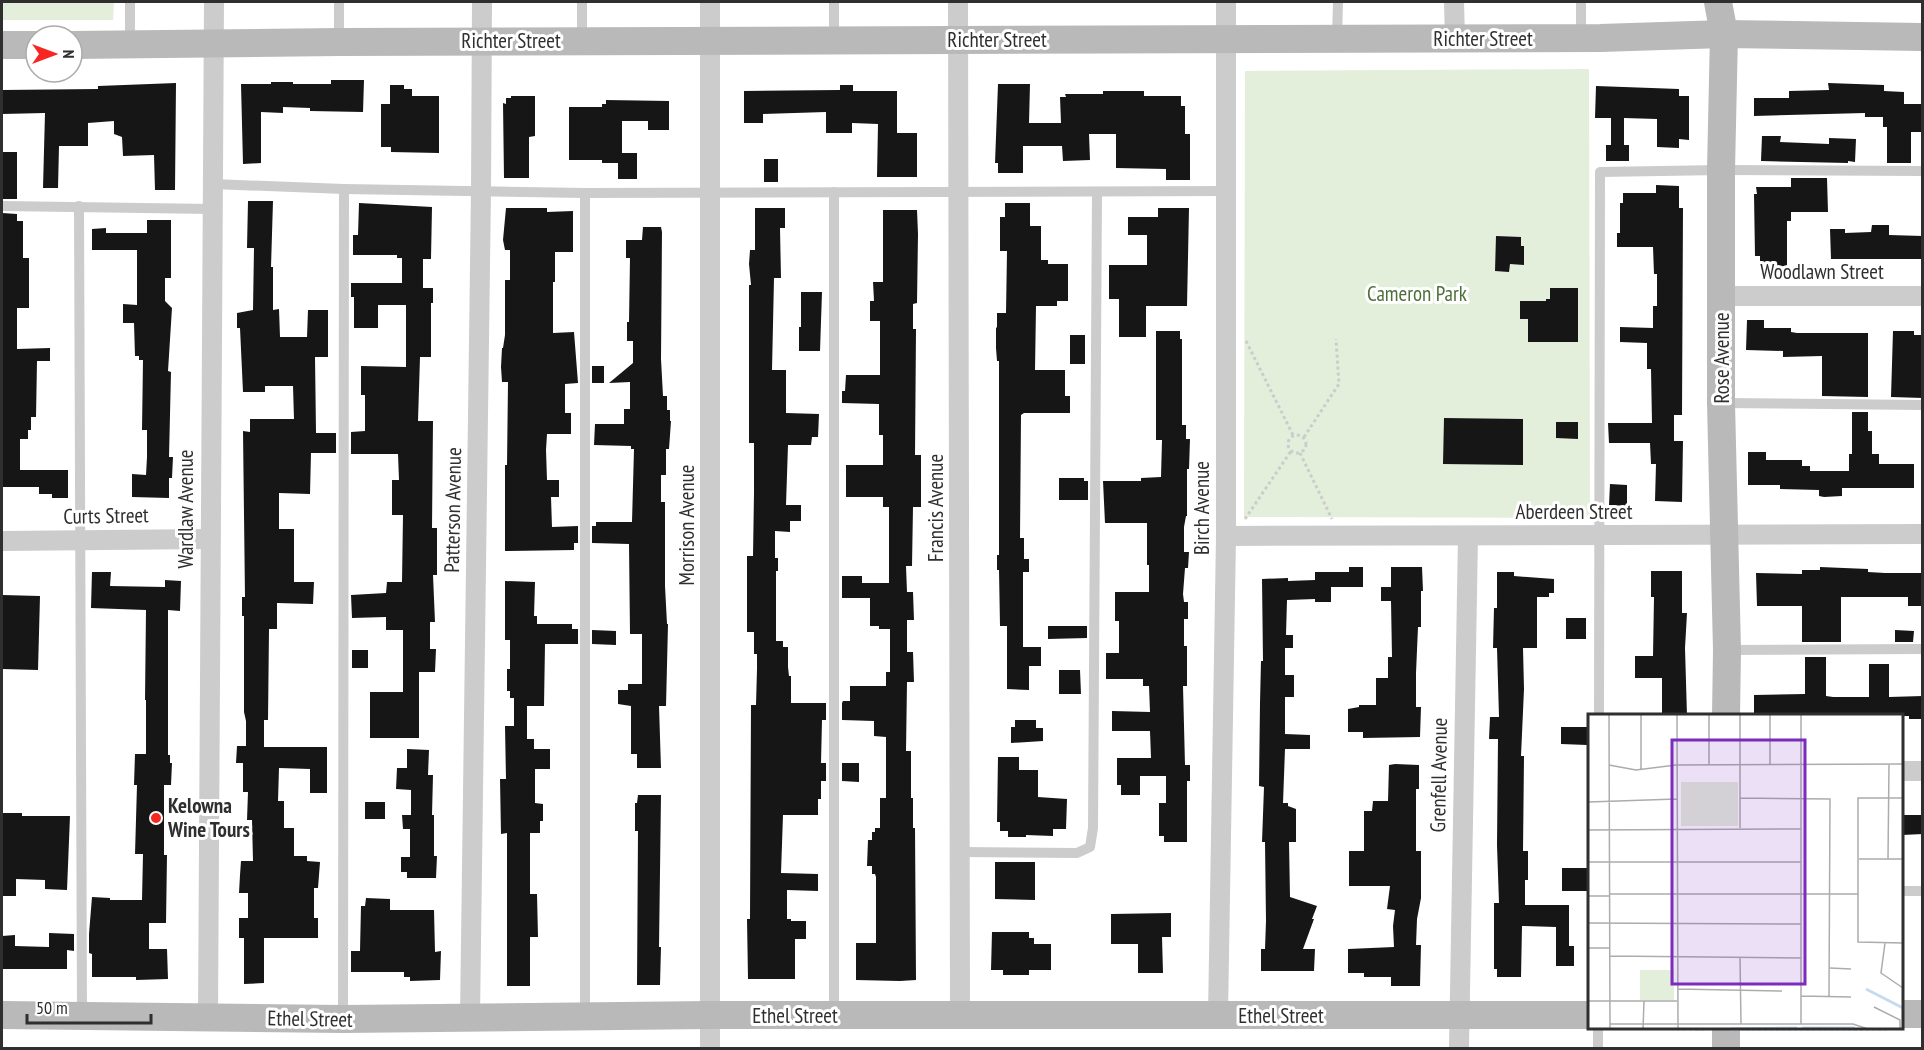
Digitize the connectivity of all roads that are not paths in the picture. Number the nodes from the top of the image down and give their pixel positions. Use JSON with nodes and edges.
{"nodes":[{"id":1,"x":130,"y":2,"type":"edge"},
{"id":2,"x":214,"y":2,"type":"edge"},
{"id":3,"x":339,"y":2,"type":"edge"},
{"id":4,"x":482,"y":2,"type":"edge"},
{"id":5,"x":582,"y":2,"type":"edge"},
{"id":6,"x":710,"y":2,"type":"edge"},
{"id":7,"x":834,"y":2,"type":"edge"},
{"id":8,"x":958,"y":2,"type":"edge"},
{"id":9,"x":1226,"y":2,"type":"edge"},
{"id":10,"x":1338,"y":2,"type":"edge"},
{"id":11,"x":1454,"y":2,"type":"edge"},
{"id":12,"x":1581,"y":2,"type":"edge"},
{"id":13,"x":1718,"y":2,"type":"edge"},
{"id":14,"x":1724,"y":34,"type":"junction"},
{"id":15,"x":1923,"y":37,"type":"edge"},
{"id":16,"x":1581,"y":38,"type":"junction"},
{"id":17,"x":1226,"y":39,"type":"junction"},
{"id":18,"x":1338,"y":39,"type":"junction"},
{"id":19,"x":1455,"y":39,"type":"junction"},
{"id":20,"x":959,"y":40,"type":"junction"},
{"id":21,"x":582,"y":41,"type":"junction"},
{"id":22,"x":710,"y":41,"type":"junction"},
{"id":23,"x":834,"y":41,"type":"junction"},
{"id":24,"x":339,"y":42,"type":"junction"},
{"id":25,"x":481,"y":42,"type":"junction"},
{"id":26,"x":213,"y":43,"type":"junction"},
{"id":27,"x":2,"y":45,"type":"edge"},
{"id":28,"x":24,"y":45,"type":"edge"},
{"id":29,"x":84,"y":45,"type":"edge"},
{"id":30,"x":129,"y":45,"type":"junction"},
{"id":31,"x":1721,"y":170,"type":"junction"},
{"id":32,"x":1923,"y":171,"type":"edge"},
{"id":33,"x":212,"y":184,"type":"junction"},
{"id":34,"x":344,"y":189,"type":"junction"},
{"id":35,"x":481,"y":190,"type":"junction"},
{"id":36,"x":711,"y":191,"type":"junction"},
{"id":37,"x":1226,"y":191,"type":"junction"},
{"id":38,"x":834,"y":192,"type":"junction"},
{"id":39,"x":1097,"y":192,"type":"junction"},
{"id":40,"x":585,"y":193,"type":"junction"},
{"id":41,"x":960,"y":193,"type":"junction"},
{"id":42,"x":2,"y":206,"type":"edge"},
{"id":43,"x":79,"y":206,"type":"junction"},
{"id":44,"x":212,"y":209,"type":"junction"},
{"id":45,"x":1722,"y":296,"type":"junction"},
{"id":46,"x":1923,"y":296,"type":"edge"},
{"id":47,"x":1721,"y":403,"type":"junction"},
{"id":48,"x":1923,"y":405,"type":"edge"},
{"id":49,"x":1923,"y":534,"type":"edge"},
{"id":50,"x":1724,"y":535,"type":"junction"},
{"id":51,"x":1230,"y":536,"type":"junction"},
{"id":52,"x":1468,"y":536,"type":"junction"},
{"id":53,"x":1600,"y":536,"type":"junction"},
{"id":54,"x":210,"y":538,"type":"junction"},
{"id":55,"x":81,"y":540,"type":"junction"},
{"id":56,"x":2,"y":541,"type":"edge"},
{"id":57,"x":1923,"y":649,"type":"edge"},
{"id":58,"x":1727,"y":650,"type":"junction"},
{"id":59,"x":1599,"y":714,"type":"edge"},
{"id":60,"x":1726,"y":714,"type":"edge"},
{"id":61,"x":1903,"y":771,"type":"edge"},
{"id":62,"x":1923,"y":771,"type":"edge"},
{"id":63,"x":960,"y":852,"type":"junction"},
{"id":64,"x":1903,"y":891,"type":"edge"},
{"id":65,"x":1923,"y":891,"type":"edge"},
{"id":66,"x":1903,"y":1014,"type":"edge"},
{"id":67,"x":1923,"y":1014,"type":"edge"},
{"id":68,"x":2,"y":1015,"type":"edge"},
{"id":69,"x":82,"y":1015,"type":"junction"},
{"id":70,"x":709,"y":1015,"type":"junction"},
{"id":71,"x":960,"y":1015,"type":"junction"},
{"id":72,"x":1588,"y":1015,"type":"edge"},
{"id":73,"x":585,"y":1016,"type":"junction"},
{"id":74,"x":834,"y":1016,"type":"junction"},
{"id":75,"x":1218,"y":1016,"type":"junction"},
{"id":76,"x":1458,"y":1016,"type":"junction"},
{"id":77,"x":208,"y":1017,"type":"junction"},
{"id":78,"x":470,"y":1018,"type":"junction"},
{"id":79,"x":343,"y":1019,"type":"junction"},
{"id":80,"x":1598,"y":1029,"type":"edge"},
{"id":81,"x":1726,"y":1029,"type":"edge"},
{"id":82,"x":710,"y":1048,"type":"edge"},
{"id":83,"x":1459,"y":1048,"type":"edge"},
{"id":84,"x":1598,"y":1048,"type":"edge"},
{"id":85,"x":1726,"y":1048,"type":"edge"}],
"edges":[{"from":1,"to":30,"type":"lane"},
{"from":2,"to":26,"type":"street","name":"Wardlaw Avenue"},
{"from":3,"to":24,"type":"lane"},
{"from":4,"to":25,"type":"street","name":"Patterson Avenue"},
{"from":5,"to":21,"type":"lane"},
{"from":6,"to":22,"type":"street","name":"Morrison Avenue"},
{"from":7,"to":23,"type":"lane"},
{"from":8,"to":20,"type":"street","name":"Francis Avenue"},
{"from":9,"to":17,"type":"street","name":"Birch Avenue"},
{"from":10,"to":18,"type":"lane"},
{"from":11,"to":19,"type":"street"},
{"from":12,"to":16,"type":"lane"},
{"from":13,"to":14,"type":"street","name":"Rose Avenue"},
{"from":14,"to":15,"type":"street","name":"Richter Street"},
{"from":14,"to":16,"type":"street","name":"Richter Street"},
{"from":14,"to":31,"type":"street","name":"Rose Avenue"},
{"from":16,"to":19,"type":"street","name":"Richter Street"},
{"from":17,"to":18,"type":"street","name":"Richter Street"},
{"from":17,"to":20,"type":"street","name":"Richter Street"},
{"from":17,"to":37,"type":"street","name":"Birch Avenue"},
{"from":18,"to":19,"type":"street","name":"Richter Street"},
{"from":20,"to":23,"type":"street","name":"Richter Street"},
{"from":20,"to":41,"type":"street","name":"Francis Avenue"},
{"from":21,"to":22,"type":"street","name":"Richter Street"},
{"from":21,"to":25,"type":"street","name":"Richter Street"},
{"from":22,"to":23,"type":"street","name":"Richter Street"},
{"from":22,"to":36,"type":"street","name":"Morrison Avenue"},
{"from":24,"to":25,"type":"street","name":"Richter Street"},
{"from":24,"to":26,"type":"street","name":"Richter Street"},
{"from":25,"to":35,"type":"street","name":"Patterson Avenue"},
{"from":26,"to":30,"type":"street","name":"Richter Street"},
{"from":26,"to":33,"type":"street","name":"Wardlaw Avenue"},
{"from":27,"to":28,"type":"street"},
{"from":29,"to":30,"type":"street","name":"Richter Street"},
{"from":31,"to":32,"type":"lane"},
{"from":31,"to":45,"type":"street","name":"Rose Avenue"},
{"from":31,"to":53,"type":"lane"},
{"from":33,"to":34,"type":"lane"},
{"from":33,"to":44,"type":"street","name":"Wardlaw Avenue"},
{"from":34,"to":35,"type":"lane"},
{"from":34,"to":79,"type":"lane"},
{"from":35,"to":40,"type":"lane"},
{"from":35,"to":78,"type":"street","name":"Patterson Avenue"},
{"from":36,"to":38,"type":"lane"},
{"from":36,"to":40,"type":"lane"},
{"from":36,"to":70,"type":"street","name":"Morrison Avenue"},
{"from":37,"to":39,"type":"lane"},
{"from":37,"to":51,"type":"street","name":"Birch Avenue"},
{"from":38,"to":41,"type":"lane"},
{"from":38,"to":74,"type":"lane"},
{"from":39,"to":41,"type":"lane"},
{"from":39,"to":63,"type":"lane"},
{"from":40,"to":73,"type":"lane"},
{"from":41,"to":63,"type":"street","name":"Francis Avenue"},
{"from":42,"to":43,"type":"lane"},
{"from":43,"to":44,"type":"lane"},
{"from":43,"to":55,"type":"lane"},
{"from":44,"to":54,"type":"street","name":"Wardlaw Avenue"},
{"from":45,"to":46,"type":"street","name":"Woodlawn Street"},
{"from":45,"to":47,"type":"street","name":"Rose Avenue"},
{"from":47,"to":48,"type":"lane"},
{"from":47,"to":50,"type":"street","name":"Rose Avenue"},
{"from":49,"to":50,"type":"street","name":"Aberdeen Street"},
{"from":50,"to":53,"type":"street","name":"Aberdeen Street"},
{"from":50,"to":58,"type":"street","name":"Rose Avenue"},
{"from":51,"to":52,"type":"street","name":"Aberdeen Street"},
{"from":51,"to":75,"type":"street","name":"Birch Avenue"},
{"from":52,"to":53,"type":"street","name":"Aberdeen Street"},
{"from":52,"to":76,"type":"street","name":"Grenfell Avenue"},
{"from":53,"to":59,"type":"lane"},
{"from":54,"to":55,"type":"street","name":"Curts Street"},
{"from":54,"to":77,"type":"street","name":"Wardlaw Avenue"},
{"from":55,"to":56,"type":"street","name":"Curts Street"},
{"from":55,"to":69,"type":"lane"},
{"from":57,"to":58,"type":"lane"},
{"from":58,"to":60,"type":"street","name":"Rose Avenue"},
{"from":61,"to":62,"type":"street"},
{"from":63,"to":71,"type":"street","name":"Francis Avenue"},
{"from":64,"to":65,"type":"lane"},
{"from":66,"to":67,"type":"street"},
{"from":68,"to":69,"type":"street","name":"Ethel Street"},
{"from":69,"to":77,"type":"street","name":"Ethel Street"},
{"from":70,"to":73,"type":"street","name":"Ethel Street"},
{"from":70,"to":74,"type":"street","name":"Ethel Street"},
{"from":70,"to":82,"type":"street","name":"Morrison Avenue"},
{"from":71,"to":74,"type":"street","name":"Ethel Street"},
{"from":71,"to":75,"type":"street","name":"Ethel Street"},
{"from":72,"to":76,"type":"street","name":"Ethel Street"},
{"from":73,"to":78,"type":"street","name":"Ethel Street"},
{"from":75,"to":76,"type":"street","name":"Ethel Street"},
{"from":76,"to":83,"type":"street","name":"Grenfell Avenue"},
{"from":77,"to":79,"type":"street","name":"Ethel Street"},
{"from":78,"to":79,"type":"street","name":"Ethel Street"},
{"from":80,"to":84,"type":"lane"},
{"from":81,"to":85,"type":"street"}]}
